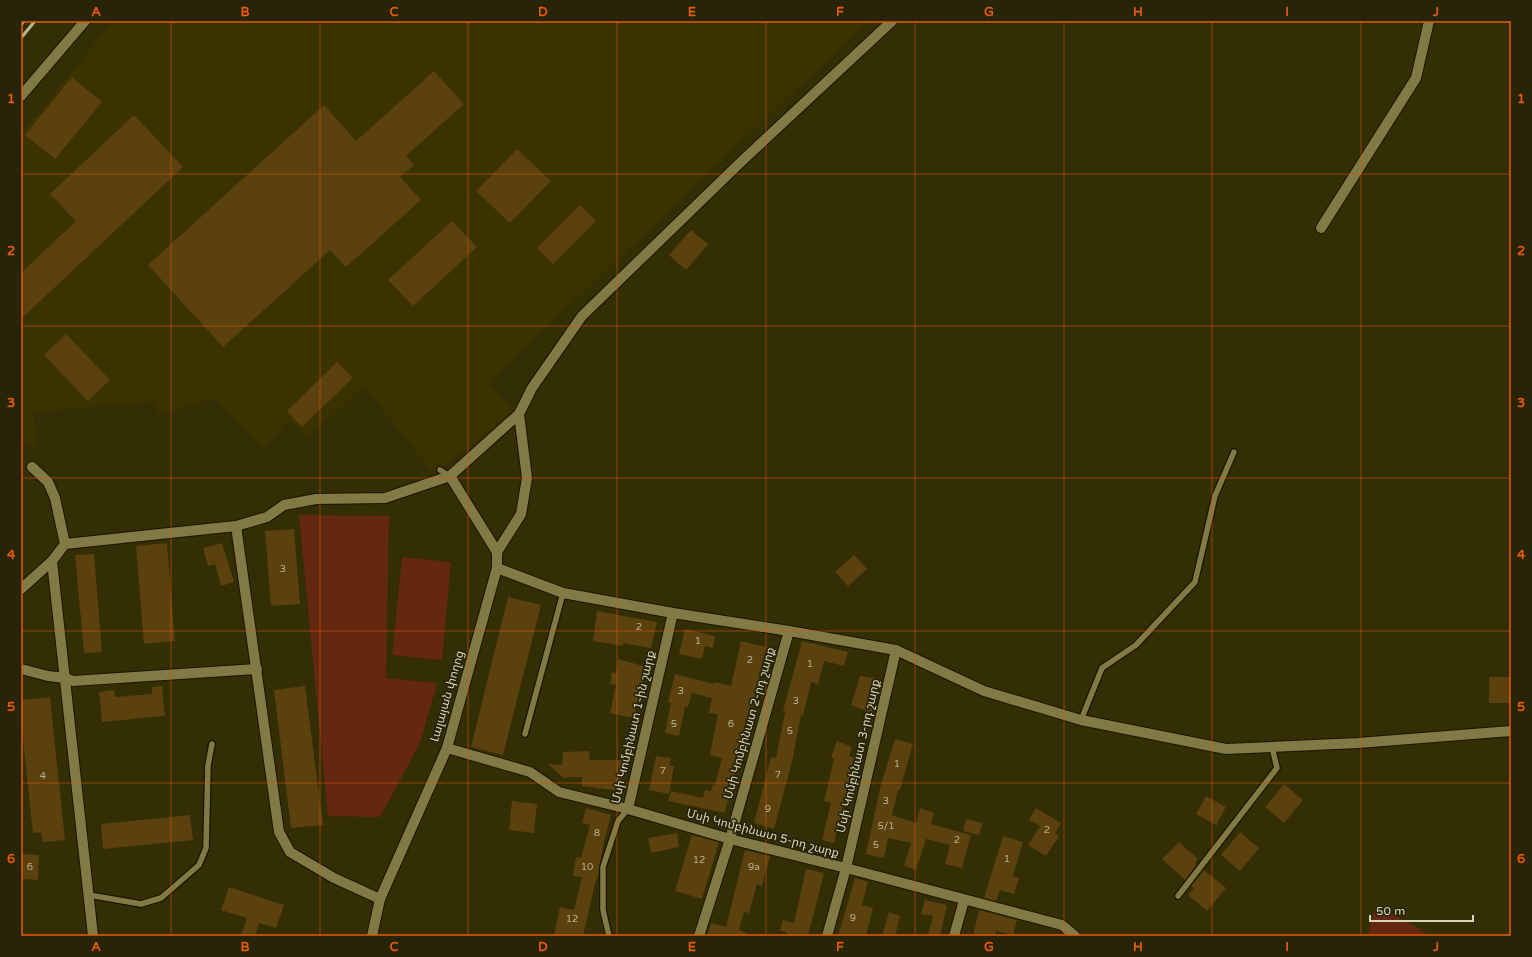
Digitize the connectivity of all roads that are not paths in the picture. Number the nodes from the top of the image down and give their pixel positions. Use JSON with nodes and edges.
{"nodes":[{"id":1,"x":85,"y":21,"type":"edge"},
{"id":2,"x":892,"y":21,"type":"edge"},
{"id":3,"x":1430,"y":21,"type":"edge"},
{"id":4,"x":21,"y":96,"type":"edge"},
{"id":5,"x":1322,"y":228,"type":"dead end"},
{"id":6,"x":519,"y":414,"type":"junction"},
{"id":7,"x":1234,"y":452,"type":"dead end"},
{"id":8,"x":32,"y":467,"type":"dead end"},
{"id":9,"x":440,"y":470,"type":"dead end"},
{"id":10,"x":450,"y":476,"type":"junction"},
{"id":11,"x":236,"y":526,"type":"junction"},
{"id":12,"x":65,"y":544,"type":"junction"},
{"id":13,"x":497,"y":552,"type":"junction"},
{"id":14,"x":52,"y":561,"type":"junction"},
{"id":15,"x":497,"y":568,"type":"junction"},
{"id":16,"x":21,"y":589,"type":"edge"},
{"id":17,"x":563,"y":593,"type":"junction"},
{"id":18,"x":673,"y":614,"type":"junction"},
{"id":19,"x":789,"y":631,"type":"junction"},
{"id":20,"x":896,"y":650,"type":"junction"},
{"id":21,"x":21,"y":669,"type":"edge"},
{"id":22,"x":257,"y":669,"type":"junction"},
{"id":23,"x":65,"y":678,"type":"junction"},
{"id":24,"x":1081,"y":720,"type":"junction"},
{"id":25,"x":1511,"y":730,"type":"edge"},
{"id":26,"x":525,"y":734,"type":"dead end"},
{"id":27,"x":212,"y":744,"type":"dead end"},
{"id":28,"x":1272,"y":747,"type":"junction"},
{"id":29,"x":446,"y":748,"type":"junction"},
{"id":30,"x":628,"y":809,"type":"junction"},
{"id":31,"x":730,"y":839,"type":"junction"},
{"id":32,"x":846,"y":868,"type":"junction"},
{"id":33,"x":89,"y":896,"type":"junction"},
{"id":34,"x":1178,"y":896,"type":"dead end"},
{"id":35,"x":380,"y":899,"type":"junction"},
{"id":36,"x":964,"y":900,"type":"junction"},
{"id":37,"x":94,"y":936,"type":"edge"},
{"id":38,"x":372,"y":936,"type":"edge"},
{"id":39,"x":609,"y":936,"type":"edge"},
{"id":40,"x":699,"y":936,"type":"edge"},
{"id":41,"x":827,"y":936,"type":"edge"},
{"id":42,"x":954,"y":936,"type":"edge"},
{"id":43,"x":1075,"y":936,"type":"edge"}],
"edges":[{"from":1,"to":4,"type":"street"},
{"from":2,"to":6,"type":"street"},
{"from":3,"to":5,"type":"street"},
{"from":6,"to":10,"type":"street"},
{"from":6,"to":13,"type":"street"},
{"from":7,"to":24,"type":"lane"},
{"from":8,"to":12,"type":"street"},
{"from":9,"to":10,"type":"lane"},
{"from":10,"to":11,"type":"street"},
{"from":10,"to":13,"type":"street"},
{"from":11,"to":12,"type":"street"},
{"from":11,"to":22,"type":"street"},
{"from":12,"to":14,"type":"street"},
{"from":13,"to":15,"type":"street","name":"Լալայան փողոց"},
{"from":14,"to":16,"type":"street"},
{"from":14,"to":23,"type":"street"},
{"from":15,"to":17,"type":"street"},
{"from":15,"to":29,"type":"street","name":"Լալայան փողոց"},
{"from":17,"to":18,"type":"street"},
{"from":17,"to":26,"type":"lane"},
{"from":18,"to":19,"type":"street"},
{"from":18,"to":30,"type":"street","name":"Մսի Կոմբինատ 1-ին շարք"},
{"from":19,"to":20,"type":"street"},
{"from":19,"to":31,"type":"street","name":"Մսի Կոմբինատ 2-րդ շարք"},
{"from":20,"to":24,"type":"street"},
{"from":20,"to":32,"type":"street","name":"Մսի Կոմբինատ 3-րդ շարք"},
{"from":21,"to":23,"type":"street"},
{"from":22,"to":23,"type":"street"},
{"from":22,"to":35,"type":"street"},
{"from":23,"to":33,"type":"street"},
{"from":24,"to":28,"type":"street"},
{"from":25,"to":28,"type":"street"},
{"from":27,"to":33,"type":"lane"},
{"from":28,"to":34,"type":"lane"},
{"from":29,"to":30,"type":"street","name":"Մսի Կոմբինատ 5-րդ շարք"},
{"from":29,"to":35,"type":"street","name":"Լալայան փողոց"},
{"from":30,"to":31,"type":"street","name":"Մսի Կոմբինատ 5-րդ շարք"},
{"from":30,"to":39,"type":"lane","name":"Մսի Կոմբինատ 1-ին շարք"},
{"from":31,"to":32,"type":"street","name":"Մսի Կոմբինատ 5-րդ շարք"},
{"from":31,"to":40,"type":"street","name":"Մսի Կոմբինատ 2-րդ շարք"},
{"from":32,"to":36,"type":"street","name":"Մսի Կոմբինատ 5-րդ շարք"},
{"from":32,"to":41,"type":"street","name":"Մսի Կոմբինատ 3-րդ շարք"},
{"from":33,"to":37,"type":"street"},
{"from":35,"to":38,"type":"street","name":"Լալայան փողոց"},
{"from":36,"to":42,"type":"street"},
{"from":36,"to":43,"type":"street","name":"Մսի Կոմբինատ 5-րդ շարք"}]}
